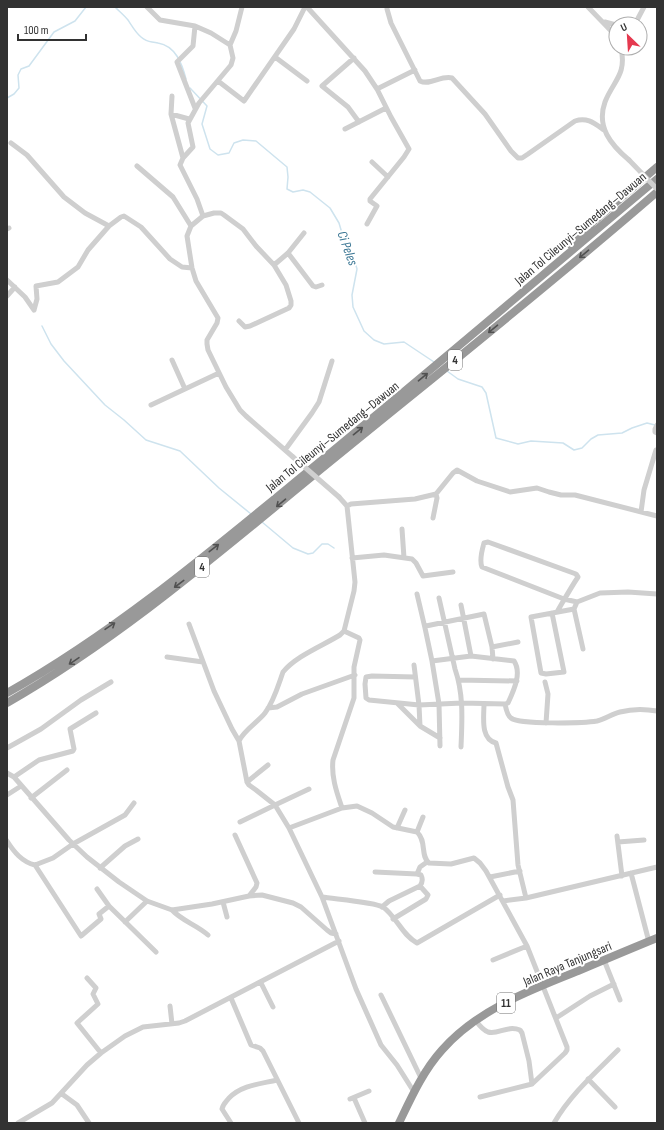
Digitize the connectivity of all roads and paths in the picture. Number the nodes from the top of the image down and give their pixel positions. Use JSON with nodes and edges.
{"nodes":[{"id":1,"x":148,"y":7,"type":"edge"},
{"id":2,"x":242,"y":7,"type":"edge"},
{"id":3,"x":306,"y":7,"type":"edge"},
{"id":4,"x":387,"y":7,"type":"edge"},
{"id":5,"x":588,"y":7,"type":"edge"},
{"id":6,"x":644,"y":7,"type":"edge"},
{"id":7,"x":639,"y":16,"type":"edge"},
{"id":8,"x":604,"y":22,"type":"junction"},
{"id":9,"x":608,"y":23,"type":"edge"},
{"id":10,"x":195,"y":26,"type":"junction"},
{"id":11,"x":608,"y":27,"type":"edge"},
{"id":12,"x":230,"y":45,"type":"junction"},
{"id":13,"x":623,"y":56,"type":"edge"},
{"id":14,"x":275,"y":57,"type":"junction"},
{"id":15,"x":354,"y":58,"type":"junction"},
{"id":16,"x":415,"y":70,"type":"junction"},
{"id":17,"x":218,"y":81,"type":"junction"},
{"id":18,"x":307,"y":81,"type":"dead end"},
{"id":19,"x":377,"y":89,"type":"junction"},
{"id":20,"x":172,"y":96,"type":"dead end"},
{"id":21,"x":195,"y":108,"type":"junction"},
{"id":22,"x":386,"y":108,"type":"junction"},
{"id":23,"x":171,"y":114,"type":"junction"},
{"id":24,"x":189,"y":119,"type":"junction"},
{"id":25,"x":359,"y":122,"type":"junction"},
{"id":26,"x":345,"y":129,"type":"dead end"},
{"id":27,"x":604,"y":130,"type":"junction"},
{"id":28,"x":11,"y":143,"type":"dead end"},
{"id":29,"x":183,"y":158,"type":"junction"},
{"id":30,"x":372,"y":162,"type":"dead end"},
{"id":31,"x":137,"y":166,"type":"dead end"},
{"id":32,"x":657,"y":166,"type":"edge"},
{"id":33,"x":388,"y":177,"type":"junction"},
{"id":34,"x":657,"y":179,"type":"edge"},
{"id":35,"x":657,"y":190,"type":"edge"},
{"id":36,"x":657,"y":197,"type":"edge"},
{"id":37,"x":203,"y":216,"type":"junction"},
{"id":38,"x":367,"y":224,"type":"dead end"},
{"id":39,"x":109,"y":226,"type":"junction"},
{"id":40,"x":191,"y":226,"type":"junction"},
{"id":41,"x":614,"y":229,"type":"junction"},
{"id":42,"x":304,"y":233,"type":"dead end"},
{"id":43,"x":288,"y":252,"type":"junction"},
{"id":44,"x":274,"y":265,"type":"junction"},
{"id":45,"x":192,"y":268,"type":"junction"},
{"id":46,"x":544,"y":274,"type":"junction"},
{"id":47,"x":7,"y":280,"type":"edge"},
{"id":48,"x":322,"y":285,"type":"dead end"},
{"id":49,"x":15,"y":287,"type":"junction"},
{"id":50,"x":7,"y":296,"type":"edge"},
{"id":51,"x":239,"y":321,"type":"dead end"},
{"id":52,"x":172,"y":360,"type":"dead end"},
{"id":53,"x":332,"y":361,"type":"dead end"},
{"id":54,"x":219,"y":373,"type":"junction"},
{"id":55,"x":185,"y":389,"type":"junction"},
{"id":56,"x":151,"y":405,"type":"dead end"},
{"id":57,"x":385,"y":414,"type":"junction"},
{"id":58,"x":285,"y":450,"type":"junction"},
{"id":59,"x":656,"y":450,"type":"edge"},
{"id":60,"x":436,"y":494,"type":"junction"},
{"id":61,"x":347,"y":506,"type":"junction"},
{"id":62,"x":641,"y":512,"type":"junction"},
{"id":63,"x":657,"y":516,"type":"edge"},
{"id":64,"x":433,"y":518,"type":"dead end"},
{"id":65,"x":402,"y":529,"type":"dead end"},
{"id":66,"x":352,"y":558,"type":"junction"},
{"id":67,"x":404,"y":558,"type":"junction"},
{"id":68,"x":454,"y":572,"type":"dead end"},
{"id":69,"x":417,"y":594,"type":"dead end"},
{"id":70,"x":657,"y":594,"type":"edge"},
{"id":71,"x":439,"y":598,"type":"dead end"},
{"id":72,"x":564,"y":599,"type":"junction"},
{"id":73,"x":577,"y":602,"type":"junction"},
{"id":74,"x":461,"y":605,"type":"dead end"},
{"id":75,"x":574,"y":609,"type":"junction"},
{"id":76,"x":554,"y":612,"type":"junction"},
{"id":77,"x":464,"y":618,"type":"junction"},
{"id":78,"x":444,"y":622,"type":"junction"},
{"id":79,"x":189,"y":624,"type":"dead end"},
{"id":80,"x":425,"y":628,"type":"junction"},
{"id":81,"x":344,"y":631,"type":"junction"},
{"id":82,"x":518,"y":642,"type":"dead end"},
{"id":83,"x":492,"y":646,"type":"junction"},
{"id":84,"x":583,"y":648,"type":"dead end"},
{"id":85,"x":471,"y":656,"type":"junction"},
{"id":86,"x":167,"y":657,"type":"dead end"},
{"id":87,"x":453,"y":658,"type":"junction"},
{"id":88,"x":493,"y":659,"type":"junction"},
{"id":89,"x":432,"y":661,"type":"junction"},
{"id":90,"x":204,"y":662,"type":"junction"},
{"id":91,"x":414,"y":665,"type":"dead end"},
{"id":92,"x":354,"y":675,"type":"junction"},
{"id":93,"x":415,"y":677,"type":"junction"},
{"id":94,"x":459,"y":680,"type":"junction"},
{"id":95,"x":517,"y":681,"type":"junction"},
{"id":96,"x":111,"y":682,"type":"dead end"},
{"id":97,"x":545,"y":682,"type":"dead end"},
{"id":98,"x":7,"y":693,"type":"edge"},
{"id":99,"x":7,"y":703,"type":"edge"},
{"id":100,"x":462,"y":703,"type":"junction"},
{"id":101,"x":398,"y":704,"type":"junction"},
{"id":102,"x":439,"y":704,"type":"junction"},
{"id":103,"x":484,"y":704,"type":"junction"},
{"id":104,"x":505,"y":704,"type":"junction"},
{"id":105,"x":419,"y":705,"type":"junction"},
{"id":106,"x":268,"y":708,"type":"junction"},
{"id":107,"x":657,"y":711,"type":"edge"},
{"id":108,"x":96,"y":713,"type":"dead end"},
{"id":109,"x":546,"y":722,"type":"junction"},
{"id":110,"x":420,"y":726,"type":"junction"},
{"id":111,"x":440,"y":738,"type":"junction"},
{"id":112,"x":239,"y":741,"type":"junction"},
{"id":113,"x":440,"y":746,"type":"dead end"},
{"id":114,"x":461,"y":747,"type":"dead end"},
{"id":115,"x":7,"y":748,"type":"edge"},
{"id":116,"x":268,"y":765,"type":"dead end"},
{"id":117,"x":67,"y":770,"type":"dead end"},
{"id":118,"x":7,"y":773,"type":"edge"},
{"id":119,"x":14,"y":777,"type":"junction"},
{"id":120,"x":247,"y":782,"type":"junction"},
{"id":121,"x":21,"y":786,"type":"junction"},
{"id":122,"x":309,"y":789,"type":"dead end"},
{"id":123,"x":7,"y":795,"type":"edge"},
{"id":124,"x":31,"y":798,"type":"junction"},
{"id":125,"x":134,"y":803,"type":"dead end"},
{"id":126,"x":275,"y":805,"type":"junction"},
{"id":127,"x":342,"y":808,"type":"junction"},
{"id":128,"x":405,"y":810,"type":"dead end"},
{"id":129,"x":423,"y":817,"type":"dead end"},
{"id":130,"x":240,"y":822,"type":"dead end"},
{"id":131,"x":289,"y":828,"type":"junction"},
{"id":132,"x":397,"y":828,"type":"junction"},
{"id":133,"x":417,"y":832,"type":"junction"},
{"id":134,"x":234,"y":835,"type":"dead end"},
{"id":135,"x":617,"y":836,"type":"dead end"},
{"id":136,"x":138,"y":839,"type":"dead end"},
{"id":137,"x":644,"y":840,"type":"dead end"},
{"id":138,"x":7,"y":841,"type":"edge"},
{"id":139,"x":618,"y":842,"type":"junction"},
{"id":140,"x":73,"y":844,"type":"junction"},
{"id":141,"x":427,"y":862,"type":"junction"},
{"id":142,"x":35,"y":865,"type":"junction"},
{"id":143,"x":657,"y":867,"type":"edge"},
{"id":144,"x":100,"y":868,"type":"junction"},
{"id":145,"x":375,"y":872,"type":"dead end"},
{"id":146,"x":520,"y":872,"type":"junction"},
{"id":147,"x":417,"y":874,"type":"junction"},
{"id":148,"x":631,"y":874,"type":"junction"},
{"id":149,"x":622,"y":876,"type":"junction"},
{"id":150,"x":490,"y":877,"type":"junction"},
{"id":151,"x":420,"y":886,"type":"junction"},
{"id":152,"x":97,"y":889,"type":"dead end"},
{"id":153,"x":500,"y":895,"type":"junction"},
{"id":154,"x":249,"y":896,"type":"junction"},
{"id":155,"x":322,"y":897,"type":"junction"},
{"id":156,"x":526,"y":898,"type":"junction"},
{"id":157,"x":147,"y":901,"type":"junction"},
{"id":158,"x":503,"y":901,"type":"junction"},
{"id":159,"x":223,"y":902,"type":"junction"},
{"id":160,"x":109,"y":906,"type":"junction"},
{"id":161,"x":382,"y":907,"type":"junction"},
{"id":162,"x":172,"y":910,"type":"junction"},
{"id":163,"x":227,"y":917,"type":"dead end"},
{"id":164,"x":393,"y":919,"type":"junction"},
{"id":165,"x":125,"y":922,"type":"junction"},
{"id":166,"x":336,"y":934,"type":"junction"},
{"id":167,"x":208,"y":935,"type":"dead end"},
{"id":168,"x":657,"y":938,"type":"edge"},
{"id":169,"x":339,"y":941,"type":"junction"},
{"id":170,"x":649,"y":942,"type":"junction"},
{"id":171,"x":527,"y":946,"type":"junction"},
{"id":172,"x":156,"y":952,"type":"dead end"},
{"id":173,"x":493,"y":960,"type":"dead end"},
{"id":174,"x":604,"y":960,"type":"junction"},
{"id":175,"x":87,"y":978,"type":"dead end"},
{"id":176,"x":261,"y":983,"type":"junction"},
{"id":177,"x":614,"y":984,"type":"junction"},
{"id":178,"x":542,"y":986,"type":"junction"},
{"id":179,"x":381,"y":995,"type":"dead end"},
{"id":180,"x":231,"y":998,"type":"junction"},
{"id":181,"x":620,"y":1000,"type":"dead end"},
{"id":182,"x":170,"y":1006,"type":"dead end"},
{"id":183,"x":273,"y":1007,"type":"dead end"},
{"id":184,"x":556,"y":1018,"type":"junction"},
{"id":185,"x":476,"y":1021,"type":"junction"},
{"id":186,"x":172,"y":1024,"type":"junction"},
{"id":187,"x":618,"y":1050,"type":"dead end"},
{"id":188,"x":101,"y":1053,"type":"junction"},
{"id":189,"x":422,"y":1078,"type":"junction"},
{"id":190,"x":588,"y":1079,"type":"junction"},
{"id":191,"x":277,"y":1080,"type":"junction"},
{"id":192,"x":532,"y":1084,"type":"junction"},
{"id":193,"x":369,"y":1092,"type":"dead end"},
{"id":194,"x":414,"y":1092,"type":"junction"},
{"id":195,"x":62,"y":1094,"type":"junction"},
{"id":196,"x":480,"y":1097,"type":"dead end"},
{"id":197,"x":615,"y":1107,"type":"dead end"},
{"id":198,"x":18,"y":1123,"type":"edge"},
{"id":199,"x":89,"y":1123,"type":"edge"},
{"id":200,"x":231,"y":1123,"type":"edge"},
{"id":201,"x":299,"y":1123,"type":"edge"},
{"id":202,"x":365,"y":1123,"type":"edge"},
{"id":203,"x":398,"y":1123,"type":"edge"},
{"id":204,"x":554,"y":1123,"type":"edge"}],
"edges":[{"from":1,"to":10,"type":"street"},
{"from":2,"to":12,"type":"street"},
{"from":3,"to":14,"type":"street"},
{"from":3,"to":15,"type":"street"},
{"from":4,"to":16,"type":"street"},
{"from":5,"to":8,"type":"street"},
{"from":6,"to":7,"type":"street"},
{"from":8,"to":9,"type":"street"},
{"from":8,"to":11,"type":"street"},
{"from":10,"to":12,"type":"street"},
{"from":10,"to":21,"type":"street"},
{"from":12,"to":17,"type":"street"},
{"from":13,"to":27,"type":"street"},
{"from":14,"to":17,"type":"street"},
{"from":14,"to":18,"type":"street"},
{"from":15,"to":19,"type":"street"},
{"from":15,"to":25,"type":"street"},
{"from":16,"to":19,"type":"street"},
{"from":16,"to":27,"type":"street"},
{"from":17,"to":21,"type":"street"},
{"from":19,"to":22,"type":"street"},
{"from":20,"to":23,"type":"street"},
{"from":21,"to":24,"type":"street"},
{"from":22,"to":25,"type":"street"},
{"from":22,"to":33,"type":"street"},
{"from":23,"to":24,"type":"street"},
{"from":23,"to":29,"type":"street"},
{"from":24,"to":29,"type":"street"},
{"from":25,"to":26,"type":"street"},
{"from":27,"to":35,"type":"street","bridge":true},
{"from":28,"to":39,"type":"street"},
{"from":29,"to":37,"type":"street"},
{"from":30,"to":33,"type":"street"},
{"from":31,"to":40,"type":"street"},
{"from":32,"to":46,"type":"highway"},
{"from":33,"to":38,"type":"street"},
{"from":34,"to":46,"type":"highway","name":"Jalan Tol Cileunyi–Sumedang–Dawuan","number":"4"},
{"from":35,"to":41,"type":"highway","name":"Jalan Tol Cileunyi–Sumedang–Dawuan","number":"4"},
{"from":36,"to":41,"type":"highway"},
{"from":37,"to":40,"type":"street"},
{"from":37,"to":44,"type":"street"},
{"from":39,"to":45,"type":"street"},
{"from":39,"to":49,"type":"street"},
{"from":40,"to":45,"type":"street"},
{"from":41,"to":57,"type":"highway","name":"Jalan Tol Cileunyi–Sumedang–Dawuan","number":"4","one_way":true},
{"from":42,"to":43,"type":"street"},
{"from":43,"to":44,"type":"street"},
{"from":43,"to":48,"type":"street"},
{"from":44,"to":51,"type":"street"},
{"from":45,"to":54,"type":"street"},
{"from":57,"to":46,"type":"highway","name":"Jalan Tol Cileunyi–Sumedang–Dawuan","number":"4","one_way":true},
{"from":47,"to":49,"type":"street"},
{"from":49,"to":50,"type":"street"},
{"from":52,"to":55,"type":"street"},
{"from":53,"to":58,"type":"street"},
{"from":54,"to":55,"type":"street"},
{"from":54,"to":58,"type":"street"},
{"from":55,"to":56,"type":"street"},
{"from":98,"to":57,"type":"highway","name":"Jalan Tol Cileunyi–Sumedang–Dawuan","number":"4","one_way":true},
{"from":57,"to":99,"type":"highway","name":"Jalan Tol Cileunyi–Sumedang–Dawuan","number":"4","one_way":true},
{"from":58,"to":61,"type":"street","bridge":true},
{"from":59,"to":62,"type":"street"},
{"from":60,"to":61,"type":"street"},
{"from":60,"to":62,"type":"street"},
{"from":60,"to":64,"type":"street"},
{"from":61,"to":66,"type":"street"},
{"from":62,"to":63,"type":"street"},
{"from":65,"to":67,"type":"street"},
{"from":66,"to":67,"type":"street"},
{"from":66,"to":81,"type":"street"},
{"from":67,"to":68,"type":"street"},
{"from":69,"to":80,"type":"street"},
{"from":70,"to":73,"type":"street"},
{"from":71,"to":78,"type":"street"},
{"from":72,"to":72,"type":"street"},
{"from":72,"to":73,"type":"street"},
{"from":72,"to":76,"type":"street"},
{"from":73,"to":75,"type":"street"},
{"from":74,"to":77,"type":"street"},
{"from":75,"to":76,"type":"street"},
{"from":75,"to":84,"type":"street"},
{"from":76,"to":76,"type":"street"},
{"from":77,"to":78,"type":"street"},
{"from":77,"to":83,"type":"street"},
{"from":77,"to":85,"type":"street"},
{"from":78,"to":80,"type":"street"},
{"from":78,"to":87,"type":"street"},
{"from":79,"to":90,"type":"street"},
{"from":80,"to":89,"type":"street"},
{"from":81,"to":92,"type":"street"},
{"from":81,"to":106,"type":"street"},
{"from":82,"to":83,"type":"street"},
{"from":83,"to":88,"type":"street"},
{"from":85,"to":87,"type":"street"},
{"from":85,"to":88,"type":"street"},
{"from":86,"to":90,"type":"street"},
{"from":87,"to":89,"type":"street"},
{"from":87,"to":94,"type":"street"},
{"from":88,"to":95,"type":"street"},
{"from":89,"to":102,"type":"street"},
{"from":90,"to":112,"type":"street"},
{"from":91,"to":93,"type":"street"},
{"from":92,"to":106,"type":"street"},
{"from":92,"to":127,"type":"street"},
{"from":93,"to":101,"type":"street"},
{"from":93,"to":105,"type":"street"},
{"from":94,"to":95,"type":"street"},
{"from":94,"to":100,"type":"street"},
{"from":95,"to":104,"type":"street"},
{"from":96,"to":115,"type":"street"},
{"from":97,"to":109,"type":"street"},
{"from":100,"to":102,"type":"street"},
{"from":100,"to":103,"type":"street"},
{"from":100,"to":114,"type":"street"},
{"from":101,"to":105,"type":"street"},
{"from":101,"to":110,"type":"street"},
{"from":102,"to":105,"type":"street"},
{"from":102,"to":111,"type":"street"},
{"from":103,"to":104,"type":"street"},
{"from":103,"to":146,"type":"street"},
{"from":104,"to":109,"type":"street"},
{"from":105,"to":110,"type":"street"},
{"from":106,"to":112,"type":"street"},
{"from":107,"to":109,"type":"street"},
{"from":108,"to":119,"type":"street"},
{"from":110,"to":111,"type":"street"},
{"from":111,"to":113,"type":"street"},
{"from":112,"to":120,"type":"street"},
{"from":116,"to":120,"type":"street"},
{"from":117,"to":124,"type":"street"},
{"from":118,"to":119,"type":"street"},
{"from":119,"to":121,"type":"street"},
{"from":120,"to":126,"type":"street"},
{"from":121,"to":123,"type":"street"},
{"from":121,"to":124,"type":"street"},
{"from":122,"to":126,"type":"street"},
{"from":124,"to":140,"type":"street"},
{"from":125,"to":140,"type":"street"},
{"from":126,"to":130,"type":"street"},
{"from":126,"to":131,"type":"street"},
{"from":127,"to":131,"type":"street"},
{"from":127,"to":132,"type":"street"},
{"from":128,"to":132,"type":"street"},
{"from":129,"to":133,"type":"street"},
{"from":131,"to":155,"type":"street"},
{"from":132,"to":133,"type":"street"},
{"from":133,"to":141,"type":"street"},
{"from":134,"to":154,"type":"street"},
{"from":135,"to":139,"type":"street"},
{"from":136,"to":144,"type":"street"},
{"from":137,"to":139,"type":"street"},
{"from":138,"to":142,"type":"street"},
{"from":139,"to":149,"type":"street"},
{"from":140,"to":142,"type":"street"},
{"from":140,"to":144,"type":"street"},
{"from":141,"to":147,"type":"street"},
{"from":141,"to":150,"type":"street"},
{"from":142,"to":160,"type":"street"},
{"from":143,"to":148,"type":"street"},
{"from":144,"to":157,"type":"street"},
{"from":145,"to":147,"type":"street"},
{"from":146,"to":150,"type":"street"},
{"from":146,"to":156,"type":"street"},
{"from":147,"to":151,"type":"street"},
{"from":148,"to":149,"type":"street"},
{"from":148,"to":170,"type":"street"},
{"from":149,"to":156,"type":"street"},
{"from":150,"to":153,"type":"street"},
{"from":151,"to":161,"type":"street"},
{"from":151,"to":164,"type":"street"},
{"from":152,"to":160,"type":"street"},
{"from":153,"to":158,"type":"street"},
{"from":153,"to":164,"type":"street"},
{"from":154,"to":159,"type":"street"},
{"from":154,"to":166,"type":"street"},
{"from":155,"to":161,"type":"street"},
{"from":155,"to":166,"type":"street"},
{"from":156,"to":158,"type":"street"},
{"from":157,"to":162,"type":"street"},
{"from":157,"to":165,"type":"street"},
{"from":158,"to":171,"type":"street"},
{"from":159,"to":162,"type":"street"},
{"from":159,"to":163,"type":"street"},
{"from":160,"to":165,"type":"street"},
{"from":161,"to":164,"type":"street"},
{"from":162,"to":167,"type":"street"},
{"from":165,"to":172,"type":"street"},
{"from":166,"to":169,"type":"street"},
{"from":168,"to":170,"type":"highway","name":"Jalan Raya Tanjungsari","number":"11"},
{"from":169,"to":176,"type":"street"},
{"from":169,"to":194,"type":"street"},
{"from":170,"to":174,"type":"highway","name":"Jalan Raya Tanjungsari","number":"11"},
{"from":171,"to":173,"type":"street"},
{"from":171,"to":178,"type":"street"},
{"from":174,"to":177,"type":"street"},
{"from":174,"to":178,"type":"highway","name":"Jalan Raya Tanjungsari","number":"11"},
{"from":175,"to":188,"type":"street"},
{"from":176,"to":180,"type":"street"},
{"from":176,"to":183,"type":"street"},
{"from":177,"to":181,"type":"street"},
{"from":177,"to":184,"type":"street"},
{"from":178,"to":184,"type":"street"},
{"from":178,"to":185,"type":"highway","name":"Jalan Raya Tanjungsari","number":"11"},
{"from":179,"to":189,"type":"street"},
{"from":180,"to":186,"type":"street"},
{"from":180,"to":191,"type":"street"},
{"from":182,"to":186,"type":"street"},
{"from":184,"to":192,"type":"street"},
{"from":185,"to":189,"type":"highway","name":"Jalan Raya Tanjungsari","number":"11"},
{"from":185,"to":192,"type":"street"},
{"from":186,"to":188,"type":"street"},
{"from":187,"to":190,"type":"street"},
{"from":188,"to":195,"type":"street"},
{"from":189,"to":194,"type":"highway","name":"Jalan Raya Tanjungsari","number":"11"},
{"from":190,"to":197,"type":"street"},
{"from":190,"to":204,"type":"street"},
{"from":191,"to":200,"type":"street"},
{"from":191,"to":201,"type":"street"},
{"from":192,"to":196,"type":"street"},
{"from":193,"to":202,"type":"street"},
{"from":194,"to":203,"type":"highway","name":"Jalan Raya Tanjungsari","number":"11"},
{"from":195,"to":198,"type":"street"},
{"from":195,"to":199,"type":"street"}]}
